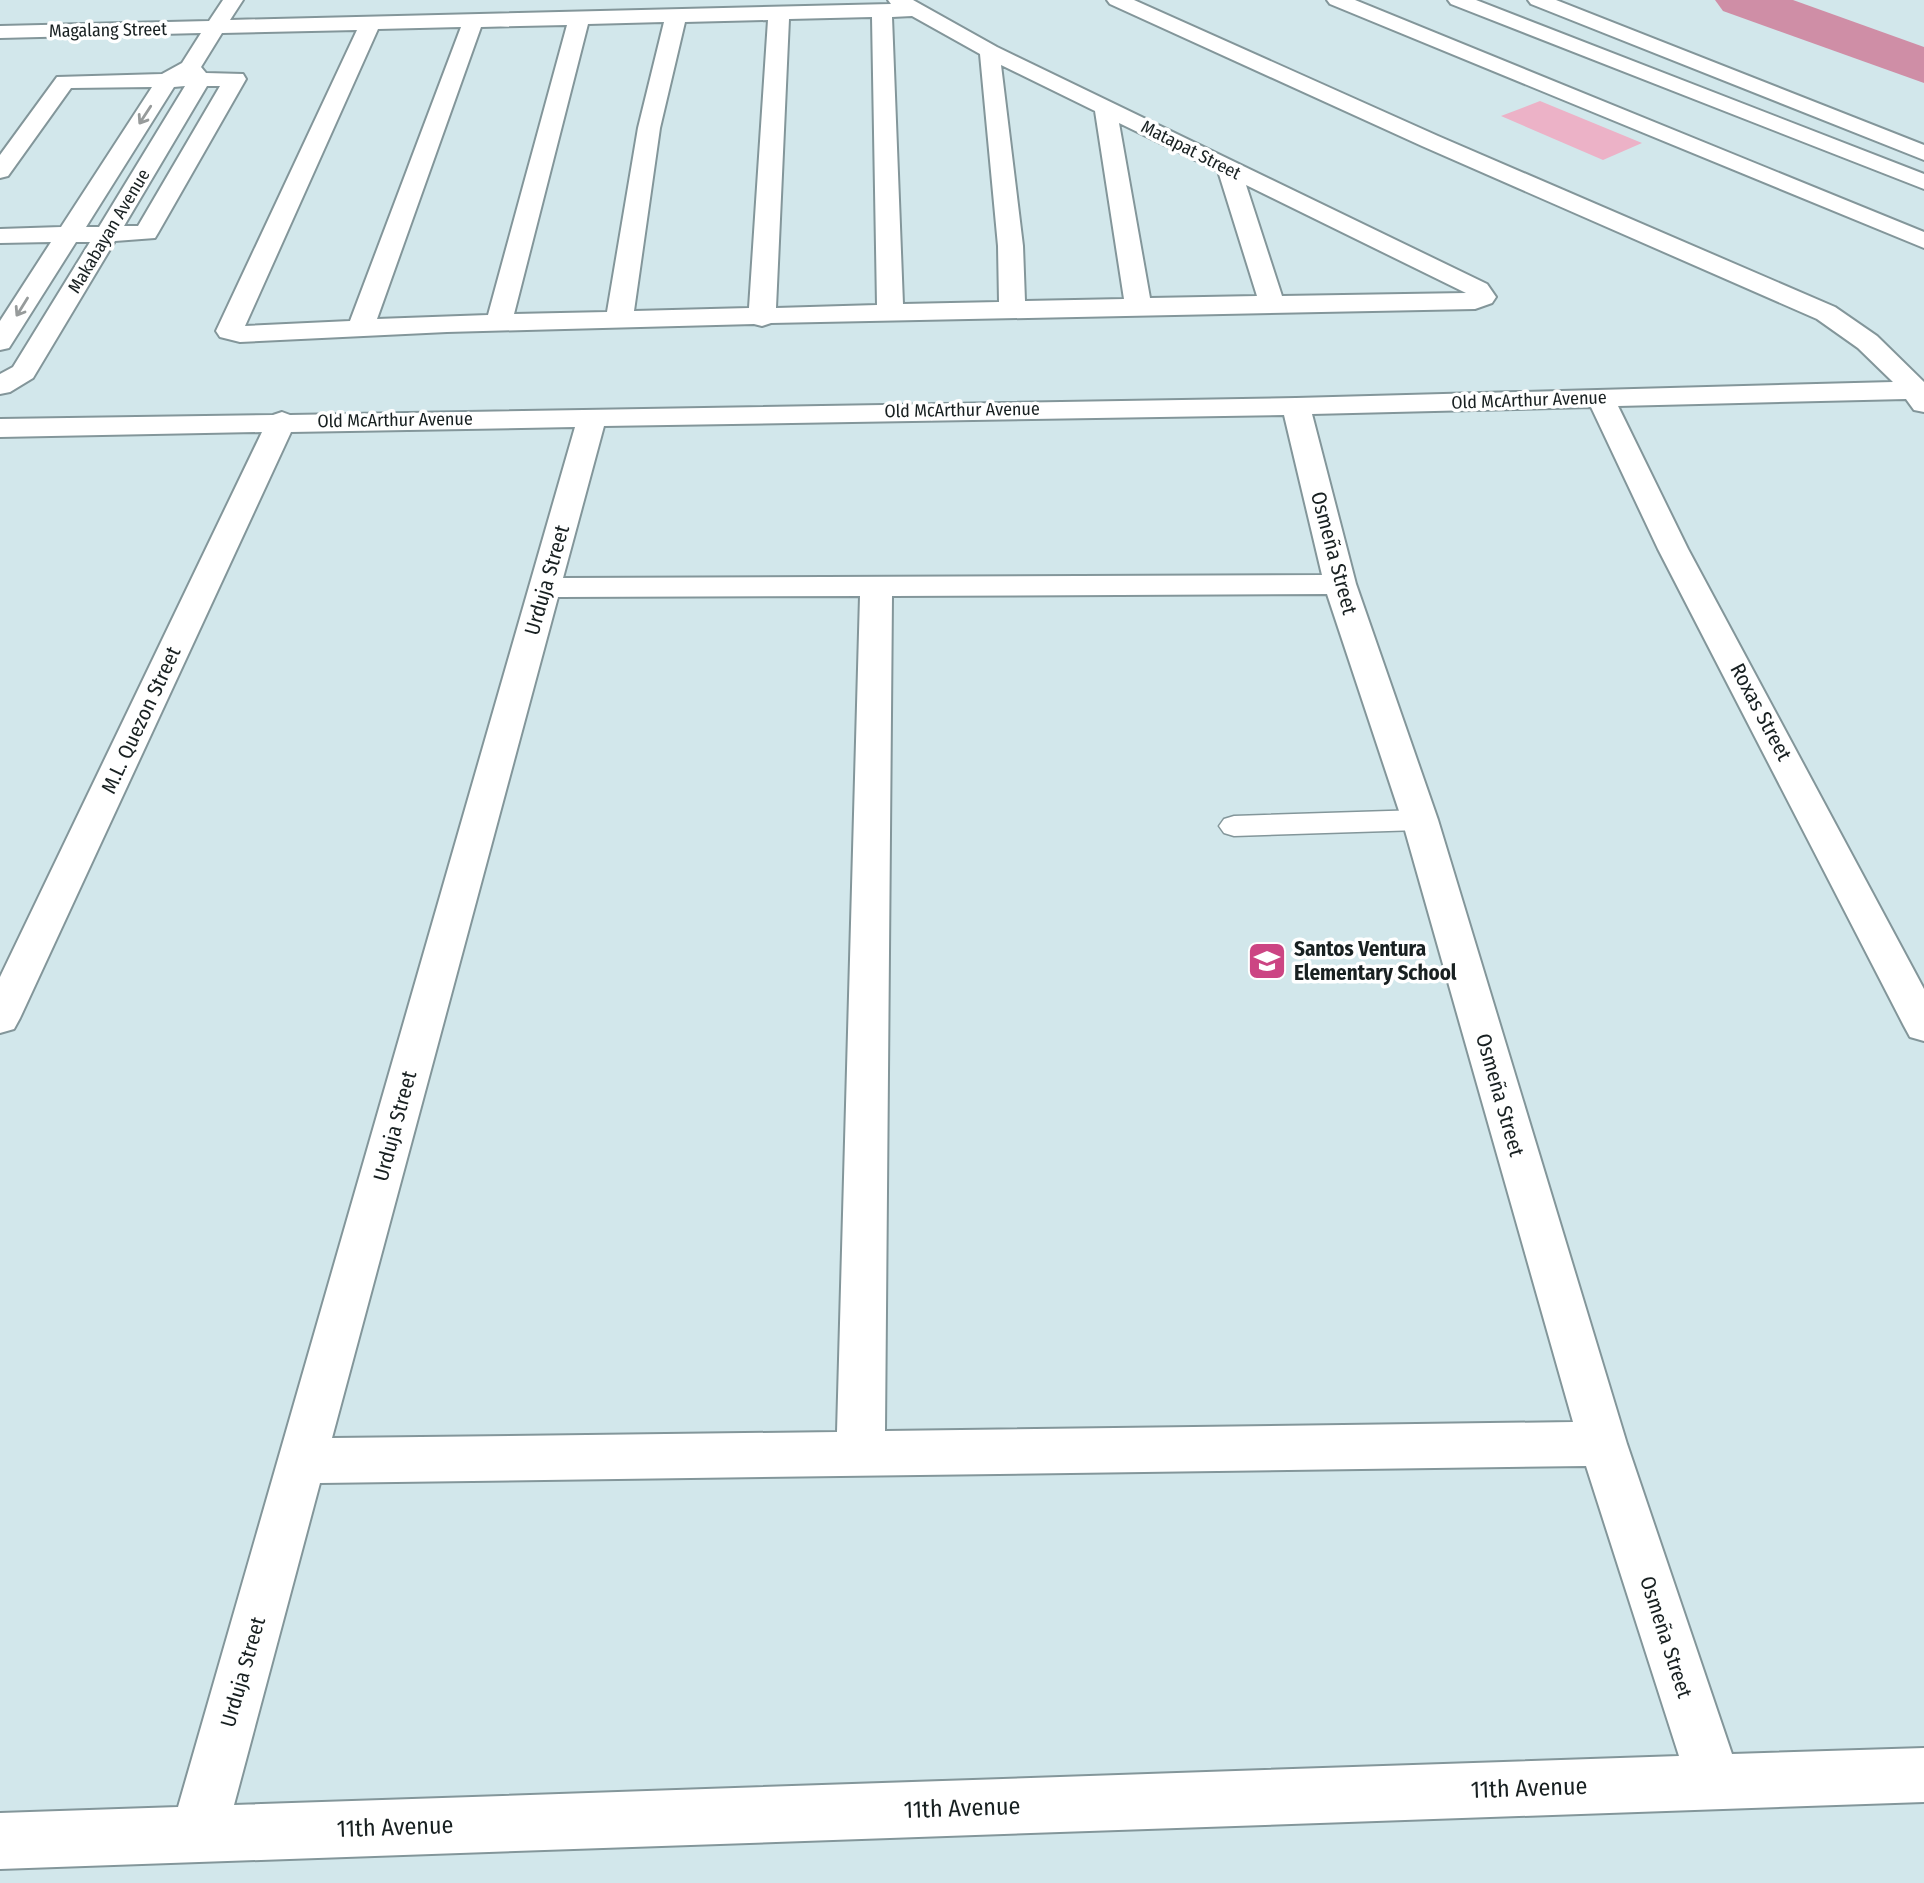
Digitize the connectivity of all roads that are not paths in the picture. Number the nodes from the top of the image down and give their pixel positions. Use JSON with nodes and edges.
{"nodes":[{"id":1,"x":233,"y":0,"type":"edge"},
{"id":2,"x":1117,"y":0,"type":"edge"},
{"id":3,"x":1337,"y":0,"type":"edge"},
{"id":4,"x":1458,"y":0,"type":"edge"},
{"id":5,"x":1538,"y":0,"type":"edge"},
{"id":6,"x":898,"y":7,"type":"edge"},
{"id":7,"x":86,"y":10,"type":"dead end"},
{"id":8,"x":488,"y":13,"type":"edge"},
{"id":9,"x":779,"y":14,"type":"junction"},
{"id":10,"x":676,"y":16,"type":"junction"},
{"id":11,"x":579,"y":18,"type":"junction"},
{"id":12,"x":370,"y":23,"type":"junction"},
{"id":13,"x":215,"y":28,"type":"junction"},
{"id":14,"x":70,"y":30,"type":"junction"},
{"id":15,"x":0,"y":32,"type":"edge"},
{"id":16,"x":990,"y":51,"type":"junction"},
{"id":17,"x":1596,"y":56,"type":"junction"},
{"id":18,"x":195,"y":73,"type":"junction"},
{"id":19,"x":167,"y":80,"type":"junction"},
{"id":20,"x":1532,"y":80,"type":"junction"},
{"id":21,"x":1105,"y":106,"type":"junction"},
{"id":22,"x":1924,"y":153,"type":"edge"},
{"id":23,"x":1229,"y":169,"type":"junction"},
{"id":24,"x":0,"y":171,"type":"edge"},
{"id":25,"x":1924,"y":182,"type":"edge"},
{"id":26,"x":68,"y":234,"type":"junction"},
{"id":27,"x":107,"y":234,"type":"junction"},
{"id":28,"x":0,"y":236,"type":"edge"},
{"id":29,"x":1924,"y":241,"type":"edge"},
{"id":30,"x":1272,"y":304,"type":"junction"},
{"id":31,"x":1138,"y":306,"type":"junction"},
{"id":32,"x":1012,"y":310,"type":"junction"},
{"id":33,"x":890,"y":313,"type":"junction"},
{"id":34,"x":762,"y":318,"type":"junction"},
{"id":35,"x":619,"y":321,"type":"junction"},
{"id":36,"x":499,"y":323,"type":"junction"},
{"id":37,"x":361,"y":327,"type":"junction"},
{"id":38,"x":0,"y":342,"type":"edge"},
{"id":39,"x":8,"y":377,"type":"edge"},
{"id":40,"x":1921,"y":395,"type":"edge"},
{"id":41,"x":1600,"y":397,"type":"junction"},
{"id":42,"x":1296,"y":406,"type":"junction"},
{"id":43,"x":592,"y":418,"type":"junction"},
{"id":44,"x":282,"y":421,"type":"junction"},
{"id":45,"x":0,"y":428,"type":"edge"},
{"id":46,"x":1340,"y":584,"type":"junction"},
{"id":47,"x":876,"y":587,"type":"junction"},
{"id":48,"x":544,"y":588,"type":"junction"},
{"id":49,"x":1420,"y":820,"type":"junction"},
{"id":50,"x":1234,"y":826,"type":"dead end"},
{"id":51,"x":0,"y":1018,"type":"edge"},
{"id":52,"x":1924,"y":1026,"type":"edge"},
{"id":53,"x":1603,"y":1444,"type":"junction"},
{"id":54,"x":861,"y":1454,"type":"junction"},
{"id":55,"x":302,"y":1461,"type":"junction"},
{"id":56,"x":1924,"y":1775,"type":"edge"},
{"id":57,"x":1714,"y":1781,"type":"junction"},
{"id":58,"x":198,"y":1834,"type":"junction"},
{"id":59,"x":0,"y":1841,"type":"edge"}],
"edges":[{"from":1,"to":13,"type":"street","name":"Makabayan Avenue"},
{"from":2,"to":40,"type":"street"},
{"from":3,"to":20,"type":"street"},
{"from":4,"to":17,"type":"street"},
{"from":5,"to":22,"type":"street"},
{"from":6,"to":9,"type":"street","name":"Magalang Street"},
{"from":6,"to":16,"type":"street","name":"Matapat Street"},
{"from":6,"to":33,"type":"street"},
{"from":7,"to":14,"type":"street"},
{"from":8,"to":11,"type":"street","name":"Magalang Street"},
{"from":8,"to":12,"type":"street","name":"Magalang Street"},
{"from":8,"to":37,"type":"street"},
{"from":9,"to":10,"type":"street","name":"Magalang Street"},
{"from":9,"to":34,"type":"street"},
{"from":10,"to":11,"type":"street","name":"Magalang Street"},
{"from":10,"to":35,"type":"street"},
{"from":11,"to":36,"type":"street"},
{"from":12,"to":13,"type":"street","name":"Magalang Street"},
{"from":12,"to":37,"type":"street"},
{"from":13,"to":14,"type":"street","name":"Magalang Street"},
{"from":13,"to":18,"type":"street","name":"Makabayan Avenue"},
{"from":14,"to":15,"type":"street","name":"Magalang Street"},
{"from":16,"to":21,"type":"street","name":"Matapat Street"},
{"from":16,"to":32,"type":"street"},
{"from":17,"to":20,"type":"street"},
{"from":17,"to":25,"type":"street"},
{"from":18,"to":19,"type":"street","name":"Makabayan Avenue"},
{"from":18,"to":27,"type":"street","name":"Makabayan Avenue"},
{"from":18,"to":27,"type":"street"},
{"from":19,"to":24,"type":"street"},
{"from":19,"to":26,"type":"street","name":"Makabayan Avenue","one_way":true},
{"from":20,"to":29,"type":"street"},
{"from":21,"to":23,"type":"street","name":"Matapat Street"},
{"from":21,"to":31,"type":"street"},
{"from":23,"to":30,"type":"street"},
{"from":23,"to":30,"type":"street","name":"Matapat Street"},
{"from":26,"to":27,"type":"street"},
{"from":26,"to":28,"type":"street"},
{"from":26,"to":38,"type":"street","name":"Makabayan Avenue","one_way":true},
{"from":27,"to":39,"type":"street","name":"Makabayan Avenue"},
{"from":30,"to":31,"type":"street"},
{"from":31,"to":32,"type":"street"},
{"from":32,"to":33,"type":"street"},
{"from":33,"to":34,"type":"street"},
{"from":34,"to":35,"type":"street"},
{"from":35,"to":36,"type":"street"},
{"from":36,"to":37,"type":"street"},
{"from":40,"to":41,"type":"street","name":"Old McArthur Avenue"},
{"from":41,"to":42,"type":"street","name":"Old McArthur Avenue"},
{"from":41,"to":52,"type":"street","name":"Roxas Street"},
{"from":42,"to":43,"type":"street","name":"Old McArthur Avenue"},
{"from":42,"to":46,"type":"street","name":"Osmeña Street"},
{"from":43,"to":44,"type":"street","name":"Old McArthur Avenue"},
{"from":43,"to":48,"type":"street","name":"Urduja Street"},
{"from":44,"to":45,"type":"street","name":"Old McArthur Avenue"},
{"from":44,"to":51,"type":"street","name":"M.L. Quezon Street"},
{"from":46,"to":47,"type":"street"},
{"from":46,"to":49,"type":"street","name":"Osmeña Street"},
{"from":47,"to":48,"type":"street"},
{"from":47,"to":54,"type":"street"},
{"from":48,"to":55,"type":"street","name":"Urduja Street"},
{"from":49,"to":50,"type":"lane"},
{"from":49,"to":53,"type":"street","name":"Osmeña Street"},
{"from":53,"to":54,"type":"street"},
{"from":53,"to":57,"type":"street","name":"Osmeña Street"},
{"from":54,"to":55,"type":"street"},
{"from":55,"to":58,"type":"street","name":"Urduja Street"},
{"from":56,"to":57,"type":"street","name":"11th Avenue"},
{"from":57,"to":58,"type":"street","name":"11th Avenue"},
{"from":58,"to":59,"type":"street","name":"11th Avenue"}]}
